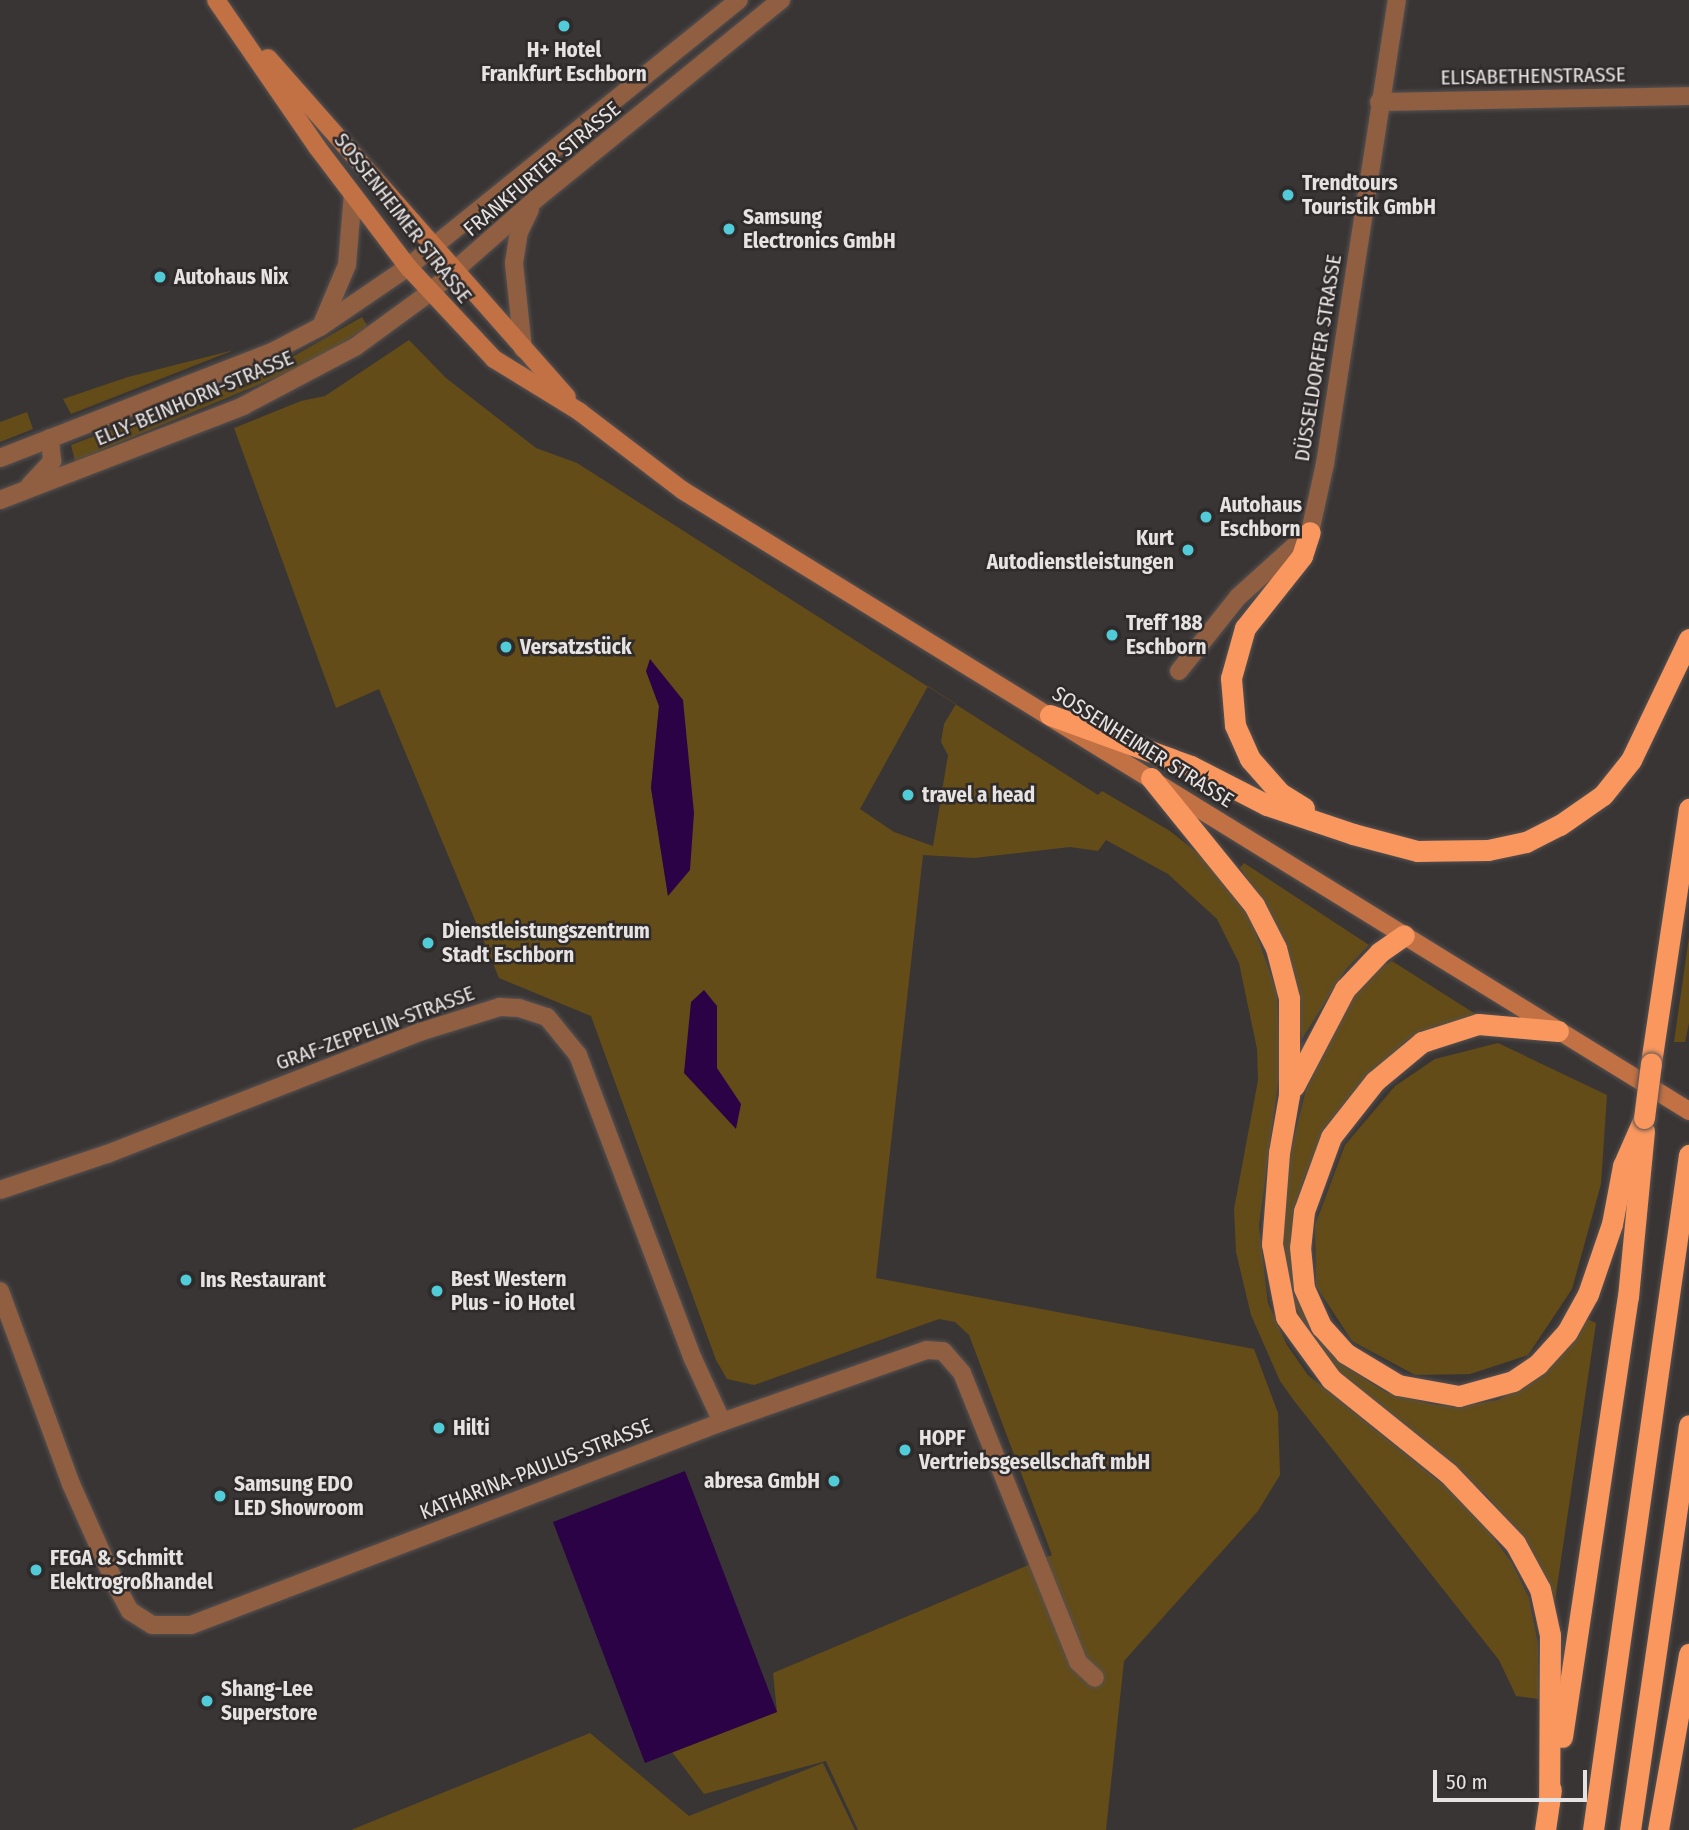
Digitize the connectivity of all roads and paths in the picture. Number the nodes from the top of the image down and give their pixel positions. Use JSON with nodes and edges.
{"nodes":[{"id":1,"x":216,"y":0,"type":"edge"},
{"id":2,"x":739,"y":0,"type":"edge"},
{"id":3,"x":780,"y":0,"type":"edge"},
{"id":4,"x":1397,"y":0,"type":"edge"},
{"id":5,"x":228,"y":15,"type":"junction"},
{"id":6,"x":1689,"y":96,"type":"edge"},
{"id":7,"x":1379,"y":102,"type":"junction"},
{"id":8,"x":353,"y":194,"type":"junction"},
{"id":9,"x":536,"y":199,"type":"junction"},
{"id":10,"x":433,"y":247,"type":"junction"},
{"id":11,"x":408,"y":267,"type":"junction"},
{"id":12,"x":454,"y":272,"type":"junction"},
{"id":13,"x":429,"y":293,"type":"junction"},
{"id":14,"x":320,"y":327,"type":"junction"},
{"id":15,"x":523,"y":349,"type":"junction"},
{"id":16,"x":580,"y":412,"type":"junction"},
{"id":17,"x":50,"y":439,"type":"junction"},
{"id":18,"x":0,"y":458,"type":"edge"},
{"id":19,"x":19,"y":493,"type":"junction"},
{"id":20,"x":0,"y":500,"type":"edge"},
{"id":21,"x":1310,"y":532,"type":"junction"},
{"id":22,"x":1689,"y":639,"type":"edge"},
{"id":23,"x":1180,"y":671,"type":"dead end"},
{"id":24,"x":1050,"y":715,"type":"junction"},
{"id":25,"x":1151,"y":778,"type":"junction"},
{"id":26,"x":1689,"y":809,"type":"edge"},
{"id":27,"x":1417,"y":851,"type":"junction"},
{"id":28,"x":1404,"y":934,"type":"junction"},
{"id":29,"x":1558,"y":1031,"type":"junction"},
{"id":30,"x":1289,"y":1094,"type":"junction"},
{"id":31,"x":1689,"y":1111,"type":"edge"},
{"id":32,"x":1644,"y":1118,"type":"junction"},
{"id":33,"x":1689,"y":1155,"type":"edge"},
{"id":34,"x":0,"y":1190,"type":"edge"},
{"id":35,"x":0,"y":1292,"type":"edge"},
{"id":36,"x":722,"y":1422,"type":"junction"},
{"id":37,"x":1689,"y":1425,"type":"edge"},
{"id":38,"x":1689,"y":1654,"type":"edge"},
{"id":39,"x":1095,"y":1678,"type":"dead end"},
{"id":40,"x":1549,"y":1801,"type":"junction"},
{"id":41,"x":1545,"y":1830,"type":"edge"},
{"id":42,"x":1593,"y":1830,"type":"edge"},
{"id":43,"x":1630,"y":1830,"type":"edge"},
{"id":44,"x":1658,"y":1830,"type":"edge"}],
"edges":[{"from":1,"to":5,"type":"main road","name":"SOSSENHEIMER STRASSE"},
{"from":2,"to":10,"type":"street","name":"FRANKFURTER STRASSE"},
{"from":3,"to":9,"type":"street","name":"FRANKFURTER STRASSE"},
{"from":4,"to":7,"type":"street","name":"DÜSSELDORFER STRASSE"},
{"from":5,"to":8,"type":"main road","name":"SOSSENHEIMER STRASSE"},
{"from":5,"to":10,"type":"main road","name":"SOSSENHEIMER STRASSE"},
{"from":6,"to":7,"type":"street","name":"ELISABETHENSTRASSE"},
{"from":7,"to":21,"type":"street","name":"DÜSSELDORFER STRASSE"},
{"from":8,"to":11,"type":"main road","name":"SOSSENHEIMER STRASSE"},
{"from":8,"to":14,"type":"street"},
{"from":9,"to":12,"type":"street","name":"FRANKFURTER STRASSE"},
{"from":9,"to":15,"type":"street"},
{"from":10,"to":11,"type":"street","name":"FRANKFURTER STRASSE"},
{"from":10,"to":12,"type":"main road","name":"SOSSENHEIMER STRASSE"},
{"from":11,"to":13,"type":"main road","name":"SOSSENHEIMER STRASSE"},
{"from":11,"to":14,"type":"street","name":"ELLY-BEINHORN-STRASSE"},
{"from":12,"to":13,"type":"street","name":"FRANKFURTER STRASSE"},
{"from":12,"to":15,"type":"main road","name":"SOSSENHEIMER STRASSE"},
{"from":13,"to":16,"type":"main road","name":"SOSSENHEIMER STRASSE"},
{"from":13,"to":19,"type":"street","name":"ELLY-BEINHORN-STRASSE"},
{"from":14,"to":17,"type":"street","name":"ELLY-BEINHORN-STRASSE"},
{"from":15,"to":16,"type":"main road","name":"SOSSENHEIMER STRASSE"},
{"from":16,"to":24,"type":"main road","name":"SOSSENHEIMER STRASSE"},
{"from":17,"to":18,"type":"street","name":"ELLY-BEINHORN-STRASSE"},
{"from":17,"to":19,"type":"street"},
{"from":19,"to":20,"type":"street","name":"ELLY-BEINHORN-STRASSE"},
{"from":21,"to":23,"type":"street"},
{"from":21,"to":27,"type":"highway"},
{"from":22,"to":27,"type":"highway"},
{"from":24,"to":25,"type":"main road","name":"SOSSENHEIMER STRASSE"},
{"from":24,"to":27,"type":"highway"},
{"from":25,"to":28,"type":"main road","name":"SOSSENHEIMER STRASSE"},
{"from":25,"to":30,"type":"highway"},
{"from":26,"to":32,"type":"highway","bridge":true},
{"from":28,"to":29,"type":"main road","name":"SOSSENHEIMER STRASSE"},
{"from":28,"to":30,"type":"highway"},
{"from":29,"to":31,"type":"main road","name":"SOSSENHEIMER STRASSE"},
{"from":29,"to":32,"type":"highway"},
{"from":30,"to":40,"type":"highway"},
{"from":32,"to":40,"type":"highway"},
{"from":33,"to":42,"type":"highway"},
{"from":34,"to":36,"type":"street","name":"GRAF-ZEPPELIN-STRASSE"},
{"from":35,"to":36,"type":"street","name":"KATHARINA-PAULUS-STRASSE"},
{"from":36,"to":39,"type":"street","name":"KATHARINA-PAULUS-STRASSE"},
{"from":37,"to":43,"type":"highway"},
{"from":38,"to":44,"type":"highway"},
{"from":40,"to":41,"type":"highway"}]}
